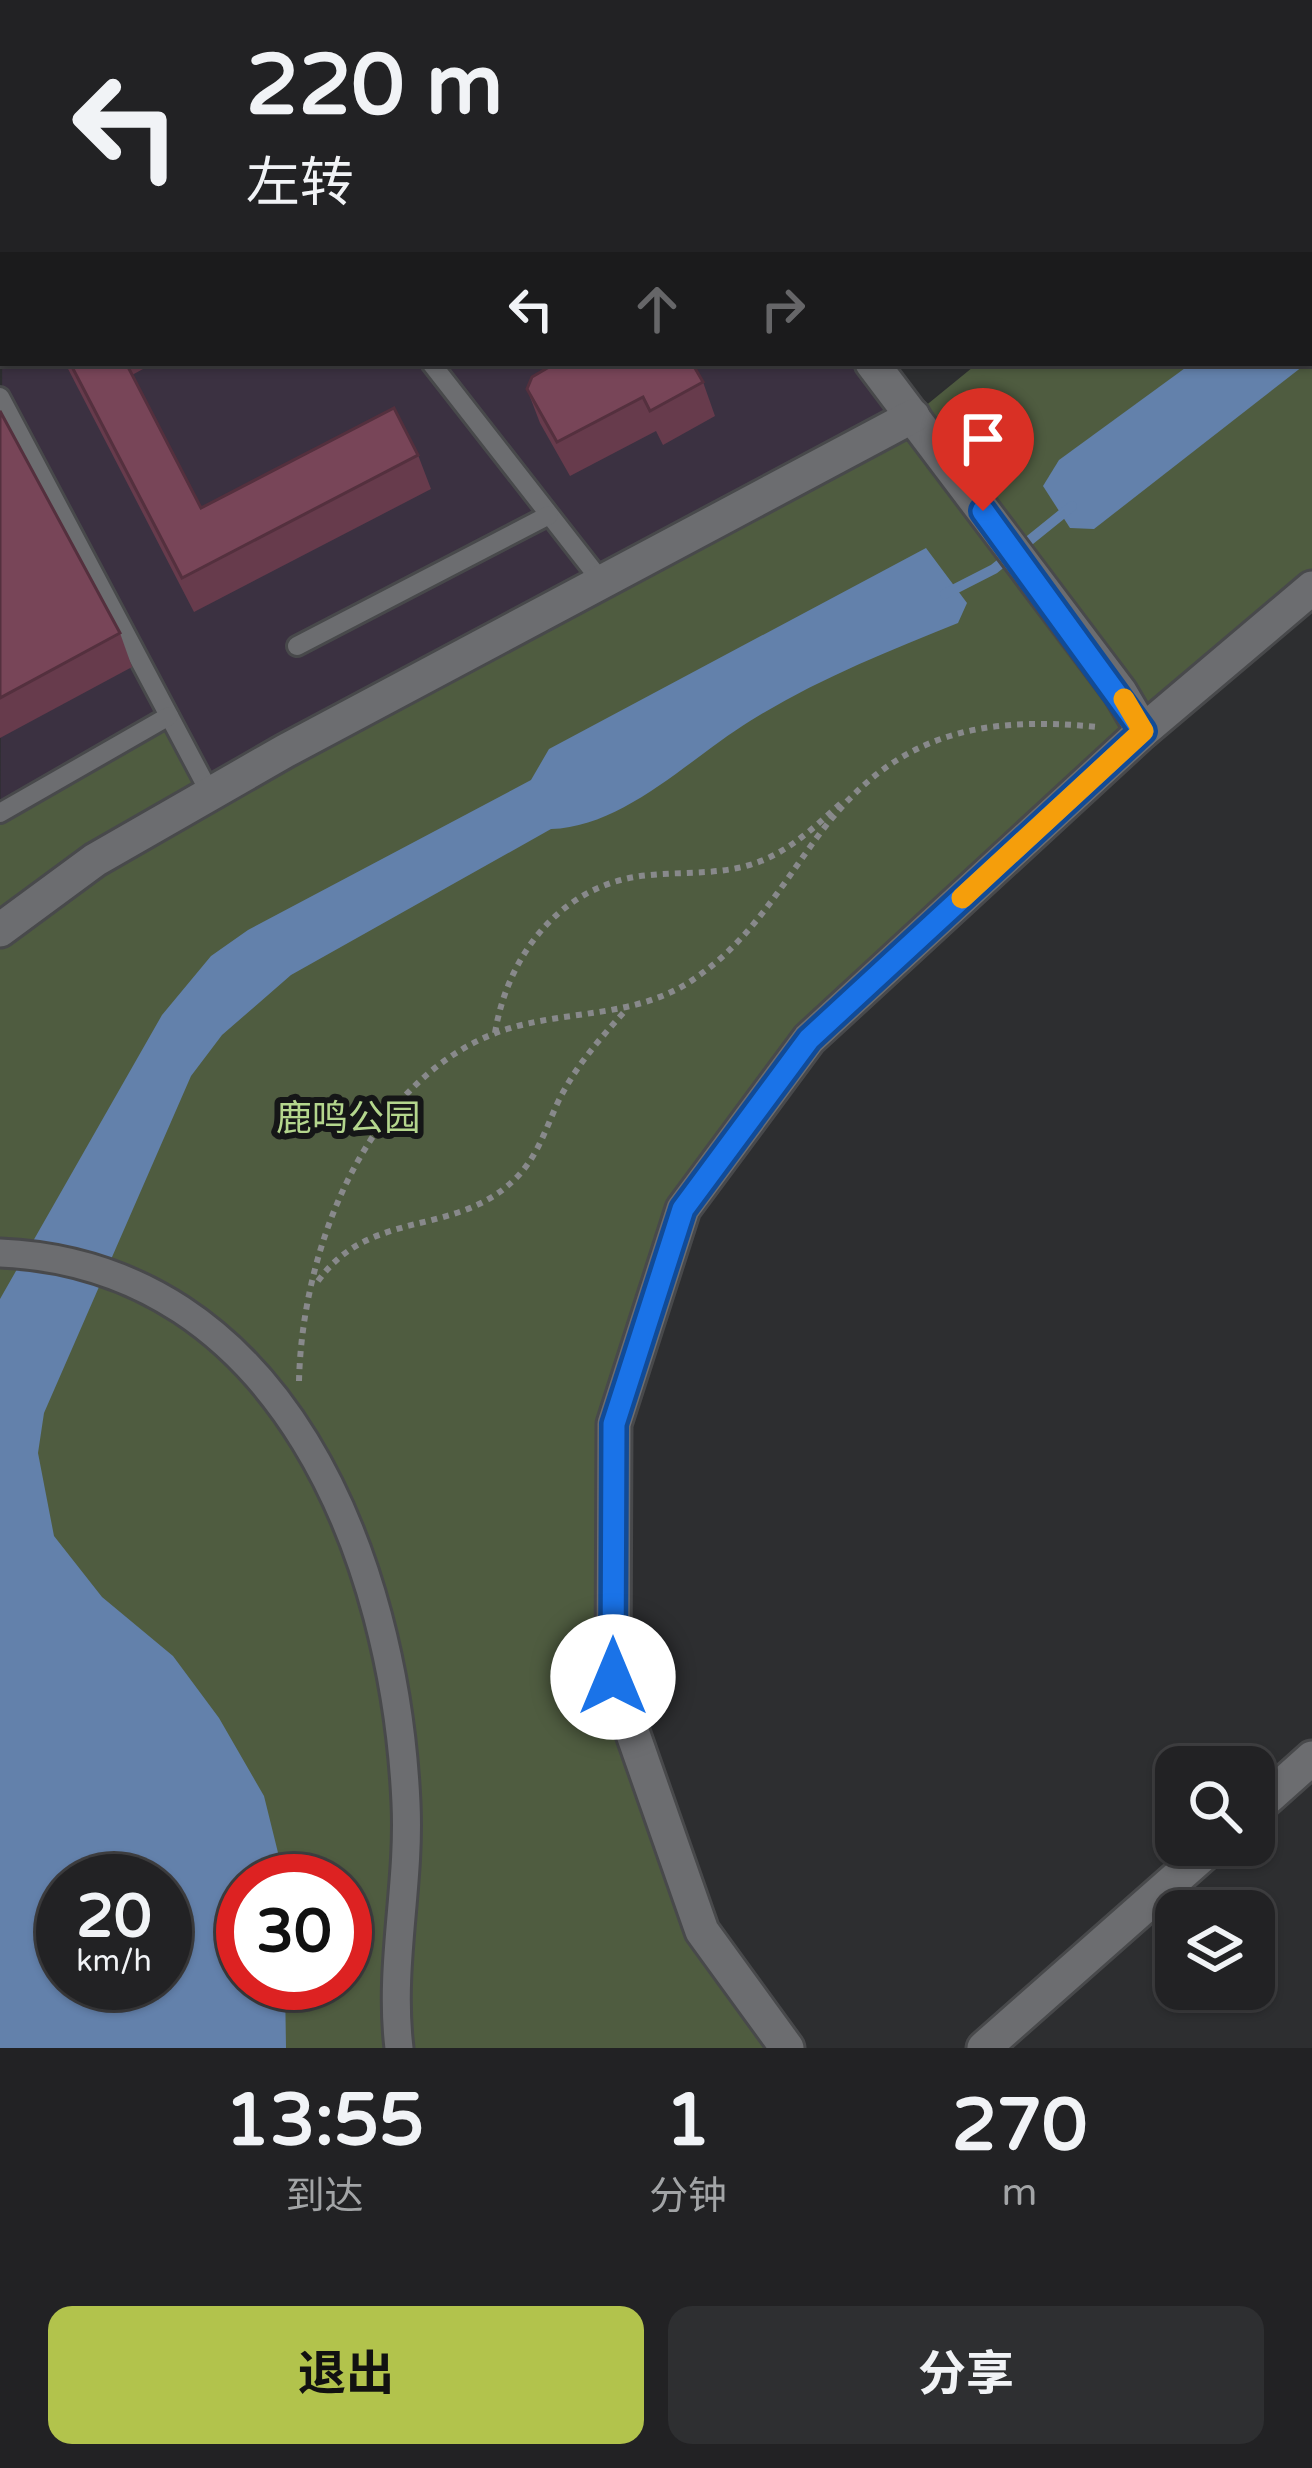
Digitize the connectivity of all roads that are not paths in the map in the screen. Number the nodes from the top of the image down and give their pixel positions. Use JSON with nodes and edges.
{"nodes":[{"id":1,"x":433,"y":366,"type":"edge"},
{"id":2,"x":874,"y":366,"type":"edge"},
{"id":3,"x":0,"y":397,"type":"edge"},
{"id":4,"x":913,"y":416,"type":"junction"},
{"id":5,"x":549,"y":514,"type":"junction"},
{"id":6,"x":602,"y":582,"type":"junction"},
{"id":7,"x":1312,"y":589,"type":"edge"},
{"id":8,"x":297,"y":646,"type":"dead end"},
{"id":9,"x":169,"y":716,"type":"junction"},
{"id":10,"x":1143,"y":731,"type":"junction"},
{"id":11,"x":210,"y":793,"type":"junction"},
{"id":12,"x":0,"y":813,"type":"edge"},
{"id":13,"x":0,"y":930,"type":"edge"},
{"id":14,"x":0,"y":1253,"type":"edge"},
{"id":15,"x":1312,"y":1758,"type":"edge"},
{"id":16,"x":1275,"y":1791,"type":"edge"},
{"id":17,"x":1190,"y":1866,"type":"edge"},
{"id":18,"x":399,"y":2048,"type":"edge"},
{"id":19,"x":787,"y":2048,"type":"edge"},
{"id":20,"x":984,"y":2048,"type":"edge"}],
"edges":[{"from":1,"to":5,"type":"lane"},
{"from":2,"to":4,"type":"street"},
{"from":3,"to":9,"type":"lane"},
{"from":4,"to":6,"type":"street"},
{"from":4,"to":10,"type":"street"},
{"from":5,"to":6,"type":"lane"},
{"from":5,"to":8,"type":"lane"},
{"from":6,"to":11,"type":"street"},
{"from":7,"to":10,"type":"street"},
{"from":9,"to":11,"type":"lane"},
{"from":9,"to":12,"type":"lane"},
{"from":10,"to":19,"type":"street"},
{"from":11,"to":13,"type":"street"},
{"from":14,"to":18,"type":"street"},
{"from":15,"to":16,"type":"street"},
{"from":17,"to":20,"type":"street"}]}
